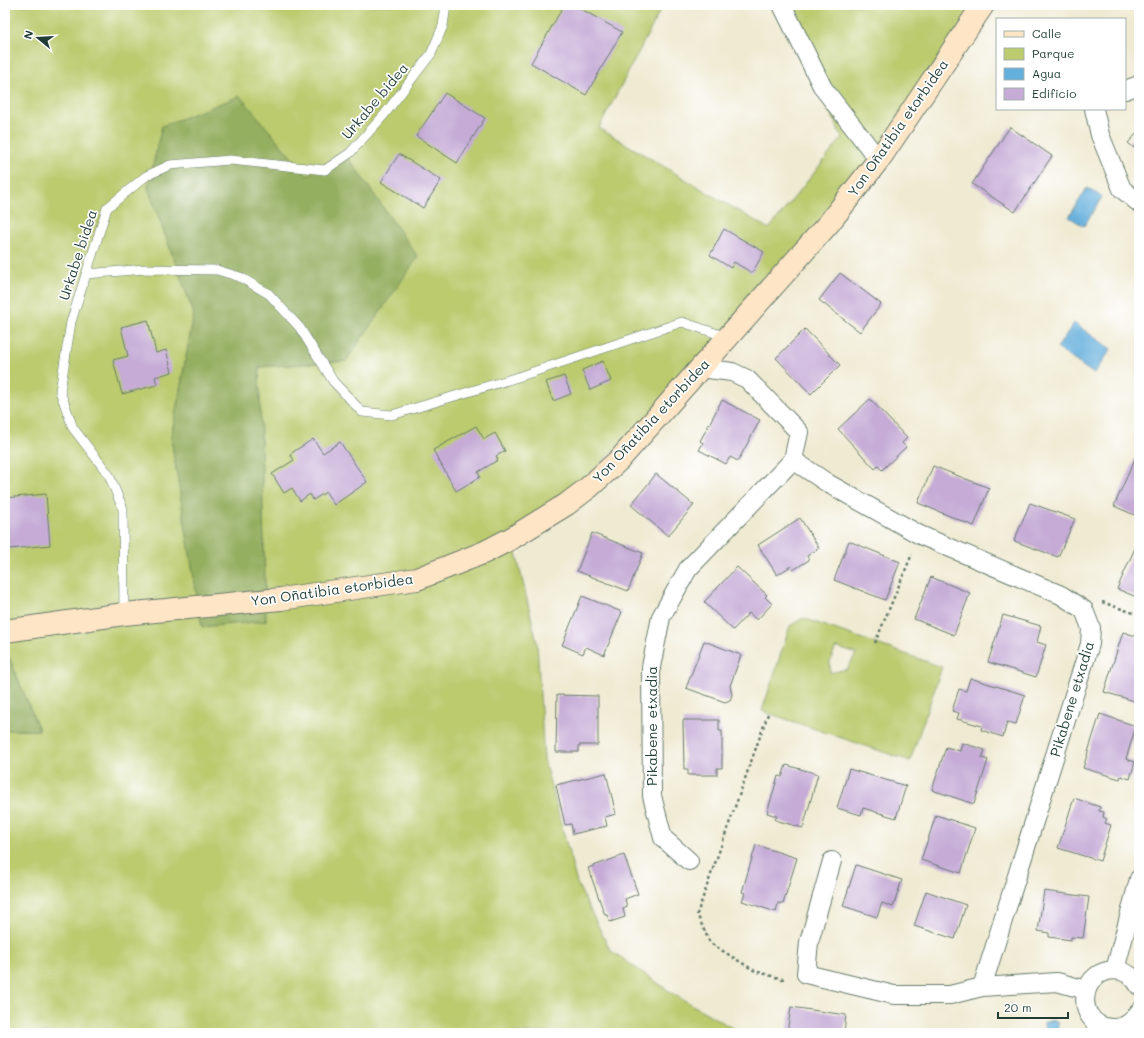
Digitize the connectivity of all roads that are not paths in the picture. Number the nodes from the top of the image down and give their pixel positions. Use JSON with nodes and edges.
{"nodes":[{"id":1,"x":446,"y":5,"type":"edge"},
{"id":2,"x":782,"y":5,"type":"edge"},
{"id":3,"x":983,"y":5,"type":"edge"},
{"id":4,"x":1139,"y":85,"type":"edge"},
{"id":5,"x":1126,"y":90,"type":"edge"},
{"id":6,"x":1094,"y":110,"type":"edge"},
{"id":7,"x":880,"y":158,"type":"junction"},
{"id":8,"x":1139,"y":203,"type":"edge"},
{"id":9,"x":86,"y":274,"type":"junction"},
{"id":10,"x":727,"y":338,"type":"junction"},
{"id":11,"x":700,"y":368,"type":"junction"},
{"id":12,"x":793,"y":460,"type":"junction"},
{"id":13,"x":124,"y":614,"type":"junction"},
{"id":14,"x":5,"y":630,"type":"edge"},
{"id":15,"x":832,"y":860,"type":"dead end"},
{"id":16,"x":689,"y":861,"type":"dead end"},
{"id":17,"x":1139,"y":879,"type":"edge"},
{"id":18,"x":1115,"y":970,"type":"junction"},
{"id":19,"x":1139,"y":986,"type":"edge"},
{"id":20,"x":982,"y":987,"type":"junction"},
{"id":21,"x":1086,"y":990,"type":"junction"},
{"id":22,"x":1139,"y":1012,"type":"edge"},
{"id":23,"x":1105,"y":1030,"type":"edge"}],
"edges":[{"from":1,"to":9,"type":"lane","name":"Urkabe bidea"},
{"from":2,"to":7,"type":"street"},
{"from":3,"to":7,"type":"main road","name":"Yon Oñatibia etorbidea"},
{"from":4,"to":5,"type":"street"},
{"from":6,"to":8,"type":"street"},
{"from":7,"to":10,"type":"main road","name":"Yon Oñatibia etorbidea"},
{"from":9,"to":10,"type":"lane"},
{"from":9,"to":13,"type":"lane","name":"Urkabe bidea"},
{"from":10,"to":11,"type":"main road","name":"Yon Oñatibia etorbidea"},
{"from":11,"to":12,"type":"street"},
{"from":11,"to":13,"type":"main road","name":"Yon Oñatibia etorbidea"},
{"from":12,"to":16,"type":"street","name":"Pikabene etxadia"},
{"from":12,"to":20,"type":"street","name":"Pikabene etxadia"},
{"from":13,"to":14,"type":"main road","name":"Yon Oñatibia etorbidea"},
{"from":15,"to":20,"type":"street"},
{"from":17,"to":18,"type":"street"},
{"from":18,"to":19,"type":"street"},
{"from":18,"to":21,"type":"street"},
{"from":20,"to":21,"type":"street"},
{"from":21,"to":23,"type":"street"},
{"from":22,"to":23,"type":"street"}]}
